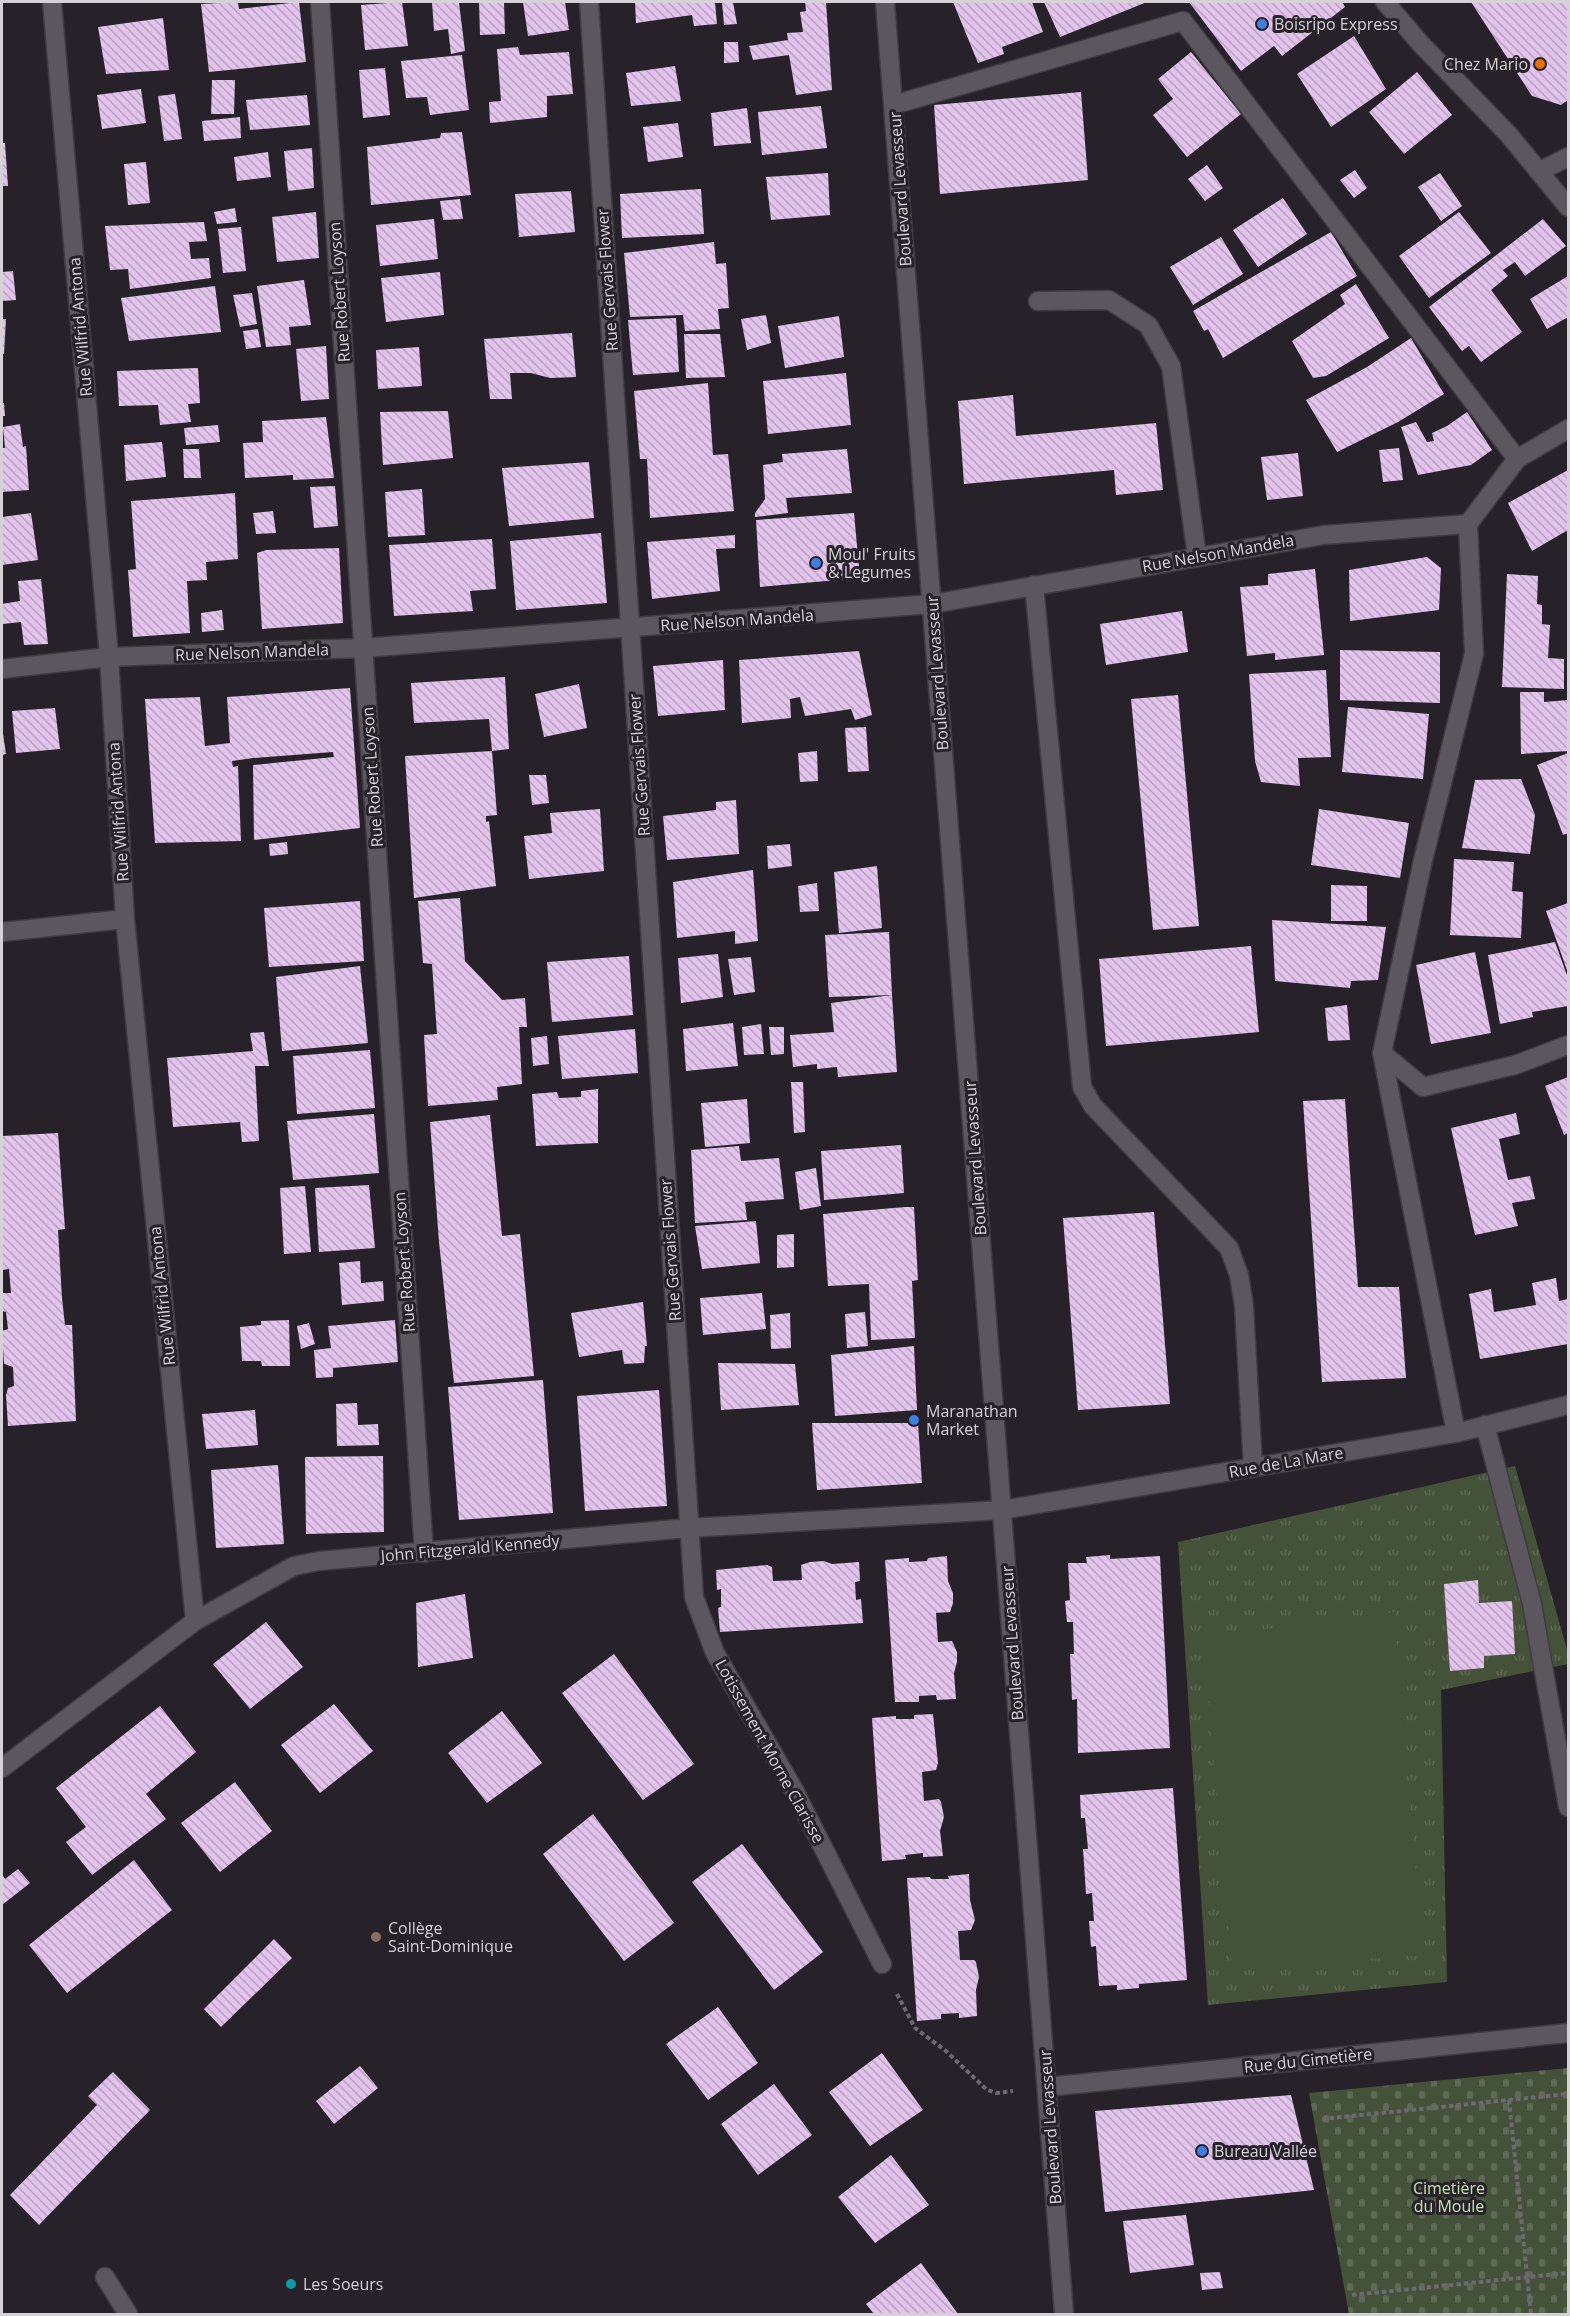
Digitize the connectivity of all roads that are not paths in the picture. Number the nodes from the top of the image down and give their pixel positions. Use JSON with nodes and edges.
{"nodes":[{"id":1,"x":52,"y":2,"type":"edge"},
{"id":2,"x":320,"y":2,"type":"edge"},
{"id":3,"x":589,"y":2,"type":"edge"},
{"id":4,"x":885,"y":2,"type":"edge"},
{"id":5,"x":1385,"y":2,"type":"edge"},
{"id":6,"x":893,"y":105,"type":"junction"},
{"id":7,"x":1569,"y":157,"type":"edge"},
{"id":8,"x":1540,"y":171,"type":"junction"},
{"id":9,"x":1569,"y":207,"type":"edge"},
{"id":10,"x":1038,"y":301,"type":"dead end"},
{"id":11,"x":1569,"y":429,"type":"edge"},
{"id":12,"x":1517,"y":459,"type":"junction"},
{"id":13,"x":1468,"y":524,"type":"junction"},
{"id":14,"x":1197,"y":557,"type":"junction"},
{"id":15,"x":1034,"y":585,"type":"junction"},
{"id":16,"x":932,"y":604,"type":"junction"},
{"id":17,"x":630,"y":628,"type":"junction"},
{"id":18,"x":363,"y":648,"type":"junction"},
{"id":19,"x":108,"y":657,"type":"junction"},
{"id":20,"x":2,"y":669,"type":"edge"},
{"id":21,"x":124,"y":919,"type":"junction"},
{"id":22,"x":2,"y":932,"type":"edge"},
{"id":23,"x":1569,"y":1045,"type":"edge"},
{"id":24,"x":1382,"y":1053,"type":"junction"},
{"id":25,"x":1569,"y":1405,"type":"edge"},
{"id":26,"x":1485,"y":1425,"type":"junction"},
{"id":27,"x":1456,"y":1433,"type":"junction"},
{"id":28,"x":1253,"y":1468,"type":"junction"},
{"id":29,"x":1002,"y":1510,"type":"junction"},
{"id":30,"x":688,"y":1528,"type":"junction"},
{"id":31,"x":424,"y":1553,"type":"junction"},
{"id":32,"x":195,"y":1621,"type":"junction"},
{"id":33,"x":2,"y":1768,"type":"edge"},
{"id":34,"x":1569,"y":1807,"type":"edge"},
{"id":35,"x":882,"y":1964,"type":"road end"},
{"id":36,"x":1569,"y":2033,"type":"edge"},
{"id":37,"x":1047,"y":2087,"type":"junction"},
{"id":38,"x":105,"y":2277,"type":"dead end"},
{"id":39,"x":128,"y":2314,"type":"edge"},
{"id":40,"x":1064,"y":2314,"type":"edge"}],
"edges":[{"from":1,"to":19,"type":"street","name":"Rue Wilfrid Antona"},
{"from":2,"to":18,"type":"street","name":"Rue Robert Loyson"},
{"from":3,"to":17,"type":"street","name":"Rue Gervais Flower"},
{"from":4,"to":6,"type":"street","name":"Boulevard Levasseur"},
{"from":5,"to":8,"type":"street"},
{"from":6,"to":12,"type":"street"},
{"from":6,"to":16,"type":"street","name":"Boulevard Levasseur"},
{"from":7,"to":8,"type":"street"},
{"from":8,"to":9,"type":"street"},
{"from":10,"to":14,"type":"street"},
{"from":11,"to":12,"type":"street"},
{"from":12,"to":13,"type":"street"},
{"from":13,"to":14,"type":"street","name":"Rue Nelson Mandela"},
{"from":13,"to":24,"type":"street"},
{"from":14,"to":15,"type":"street","name":"Rue Nelson Mandela"},
{"from":15,"to":16,"type":"street","name":"Rue Nelson Mandela"},
{"from":15,"to":28,"type":"street"},
{"from":16,"to":17,"type":"street","name":"Rue Nelson Mandela"},
{"from":16,"to":29,"type":"street","name":"Boulevard Levasseur"},
{"from":17,"to":18,"type":"street","name":"Rue Nelson Mandela"},
{"from":17,"to":30,"type":"street","name":"Rue Gervais Flower"},
{"from":18,"to":19,"type":"street","name":"Rue Nelson Mandela"},
{"from":18,"to":31,"type":"street","name":"Rue Robert Loyson"},
{"from":19,"to":20,"type":"street","name":"Rue Nelson Mandela"},
{"from":19,"to":21,"type":"street","name":"Rue Wilfrid Antona"},
{"from":21,"to":22,"type":"street"},
{"from":21,"to":32,"type":"street","name":"Rue Wilfrid Antona"},
{"from":23,"to":24,"type":"street"},
{"from":24,"to":27,"type":"street"},
{"from":25,"to":26,"type":"street","name":"Rue de La Mare"},
{"from":26,"to":27,"type":"street","name":"Rue de La Mare"},
{"from":26,"to":34,"type":"street"},
{"from":27,"to":28,"type":"street","name":"Rue de La Mare"},
{"from":28,"to":29,"type":"street","name":"Rue de La Mare"},
{"from":29,"to":30,"type":"street","name":"John Fitzgerald Kennedy"},
{"from":29,"to":37,"type":"street","name":"Boulevard Levasseur"},
{"from":30,"to":31,"type":"street","name":"John Fitzgerald Kennedy"},
{"from":30,"to":35,"type":"street","name":"Lotissement Morne Clarisse"},
{"from":31,"to":32,"type":"street","name":"John Fitzgerald Kennedy"},
{"from":32,"to":33,"type":"street","name":"John Fitzgerald Kennedy"},
{"from":36,"to":37,"type":"street","name":"Rue du Cimetière"},
{"from":37,"to":40,"type":"street","name":"Boulevard Levasseur"},
{"from":38,"to":39,"type":"street"}]}
